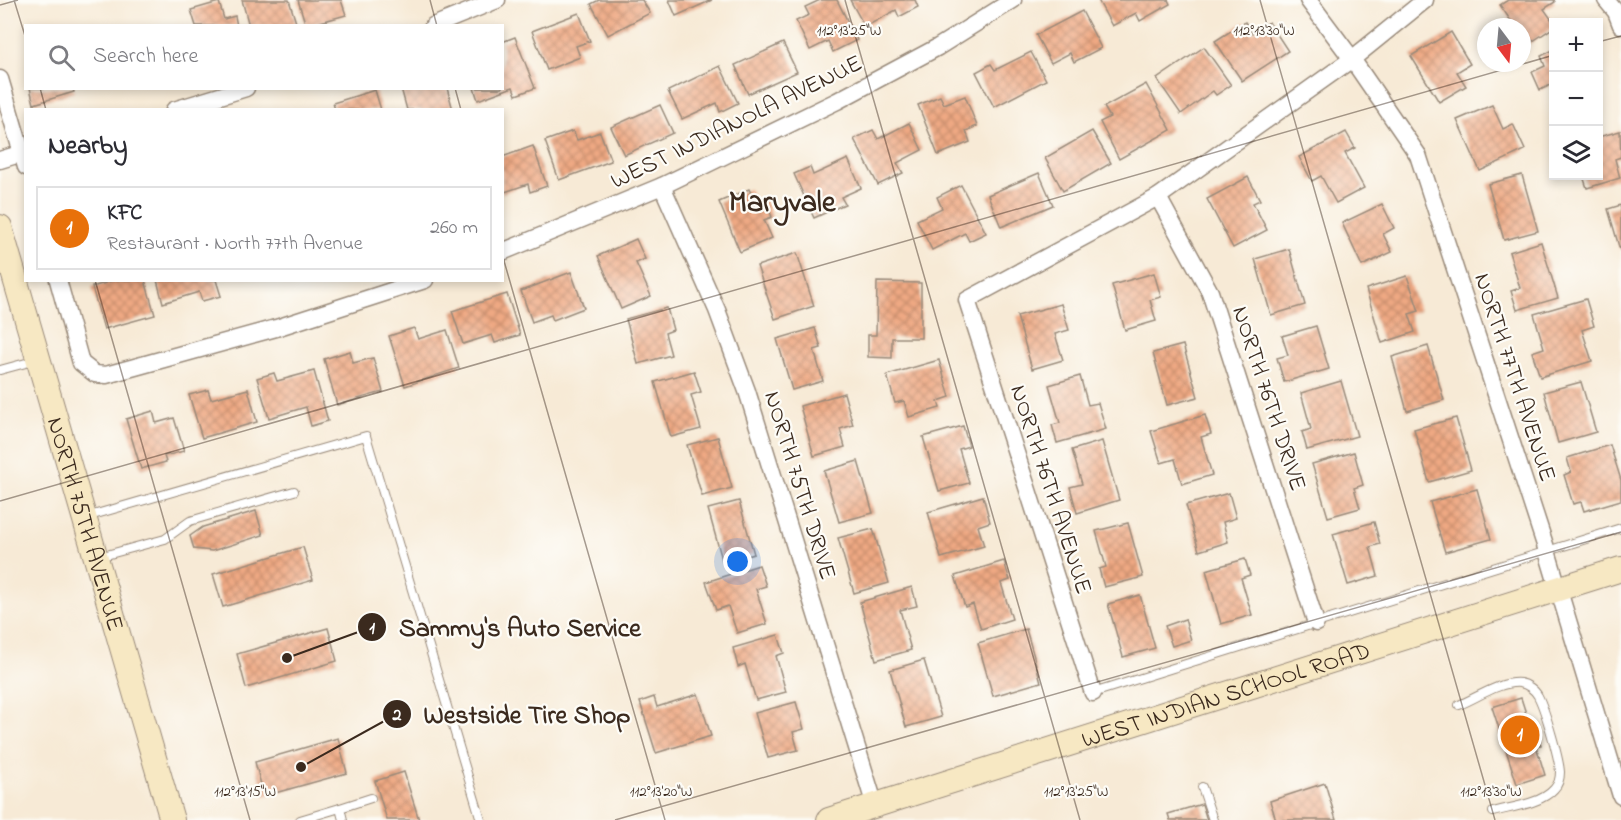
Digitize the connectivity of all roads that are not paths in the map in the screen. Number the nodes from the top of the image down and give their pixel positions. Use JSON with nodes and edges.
{"nodes":[{"id":1,"x":497,"y":0,"type":"edge"},
{"id":2,"x":1013,"y":0,"type":"edge"},
{"id":3,"x":1308,"y":0,"type":"edge"},
{"id":4,"x":1425,"y":0,"type":"edge"},
{"id":5,"x":1606,"y":0,"type":"edge"},
{"id":6,"x":438,"y":24,"type":"edge"},
{"id":7,"x":1621,"y":25,"type":"edge"},
{"id":8,"x":1352,"y":59,"type":"junction"},
{"id":9,"x":0,"y":79,"type":"edge"},
{"id":10,"x":239,"y":90,"type":"edge"},
{"id":11,"x":181,"y":108,"type":"edge"},
{"id":12,"x":24,"y":158,"type":"edge"},
{"id":13,"x":0,"y":160,"type":"edge"},
{"id":14,"x":662,"y":186,"type":"junction"},
{"id":15,"x":1158,"y":197,"type":"junction"},
{"id":16,"x":0,"y":227,"type":"edge"},
{"id":17,"x":504,"y":251,"type":"edge"},
{"id":18,"x":59,"y":282,"type":"edge"},
{"id":19,"x":419,"y":282,"type":"edge"},
{"id":20,"x":38,"y":359,"type":"junction"},
{"id":21,"x":0,"y":370,"type":"edge"},
{"id":22,"x":294,"y":491,"type":"dead end"},
{"id":23,"x":84,"y":518,"type":"junction"},
{"id":24,"x":1621,"y":528,"type":"edge"},
{"id":25,"x":1547,"y":551,"type":"junction"},
{"id":26,"x":95,"y":558,"type":"junction"},
{"id":27,"x":1621,"y":569,"type":"edge"},
{"id":28,"x":1558,"y":589,"type":"junction"},
{"id":29,"x":1316,"y":623,"type":"junction"},
{"id":30,"x":1093,"y":693,"type":"joint"},
{"id":31,"x":1459,"y":705,"type":"dead end"},
{"id":32,"x":1202,"y":787,"type":"dead end"},
{"id":33,"x":1621,"y":796,"type":"edge"},
{"id":34,"x":370,"y":798,"type":"dead end"},
{"id":35,"x":875,"y":806,"type":"junction"},
{"id":36,"x":339,"y":808,"type":"junction"},
{"id":37,"x":1493,"y":812,"type":"dead end"},
{"id":38,"x":172,"y":820,"type":"edge"},
{"id":39,"x":300,"y":820,"type":"edge"},
{"id":40,"x":343,"y":820,"type":"edge"},
{"id":41,"x":481,"y":820,"type":"edge"},
{"id":42,"x":829,"y":820,"type":"edge"},
{"id":43,"x":1213,"y":820,"type":"edge"}],
"edges":[{"from":1,"to":6,"type":"street"},
{"from":2,"to":14,"type":"street","name":"WEST INDIANOLA AVENUE"},
{"from":3,"to":8,"type":"street","name":"NORTH 77TH AVENUE"},
{"from":4,"to":8,"type":"street"},
{"from":5,"to":7,"type":"street"},
{"from":8,"to":15,"type":"street"},
{"from":8,"to":25,"type":"street","name":"NORTH 77TH AVENUE"},
{"from":9,"to":12,"type":"street"},
{"from":10,"to":11,"type":"street"},
{"from":12,"to":13,"type":"street"},
{"from":14,"to":17,"type":"street","name":"WEST INDIANOLA AVENUE"},
{"from":14,"to":35,"type":"street","name":"NORTH 75TH DRIVE"},
{"from":15,"to":29,"type":"street","name":"NORTH 76TH DRIVE"},
{"from":15,"to":30,"type":"street","name":"NORTH 76TH AVENUE"},
{"from":16,"to":20,"type":"main road","name":"NORTH 75TH AVENUE"},
{"from":18,"to":19,"type":"street"},
{"from":20,"to":21,"type":"lane"},
{"from":20,"to":23,"type":"main road","name":"NORTH 75TH AVENUE"},
{"from":22,"to":26,"type":"lane"},
{"from":23,"to":26,"type":"main road","name":"NORTH 75TH AVENUE"},
{"from":23,"to":41,"type":"lane"},
{"from":24,"to":25,"type":"lane","name":"WEST INDIAN SCHOOL ROAD"},
{"from":25,"to":28,"type":"street","name":"NORTH 77TH AVENUE"},
{"from":25,"to":29,"type":"lane","name":"WEST INDIAN SCHOOL ROAD"},
{"from":26,"to":38,"type":"main road","name":"NORTH 75TH AVENUE"},
{"from":27,"to":28,"type":"main road","name":"WEST INDIAN SCHOOL ROAD"},
{"from":28,"to":33,"type":"street","name":"NORTH 77TH AVENUE"},
{"from":28,"to":35,"type":"main road","name":"WEST INDIAN SCHOOL ROAD"},
{"from":29,"to":30,"type":"lane","name":"WEST INDIAN SCHOOL ROAD"},
{"from":31,"to":37,"type":"lane"},
{"from":32,"to":43,"type":"lane"},
{"from":34,"to":36,"type":"lane"},
{"from":35,"to":42,"type":"main road","name":"WEST INDIAN SCHOOL ROAD"},
{"from":36,"to":39,"type":"lane"},
{"from":36,"to":40,"type":"lane"}]}
